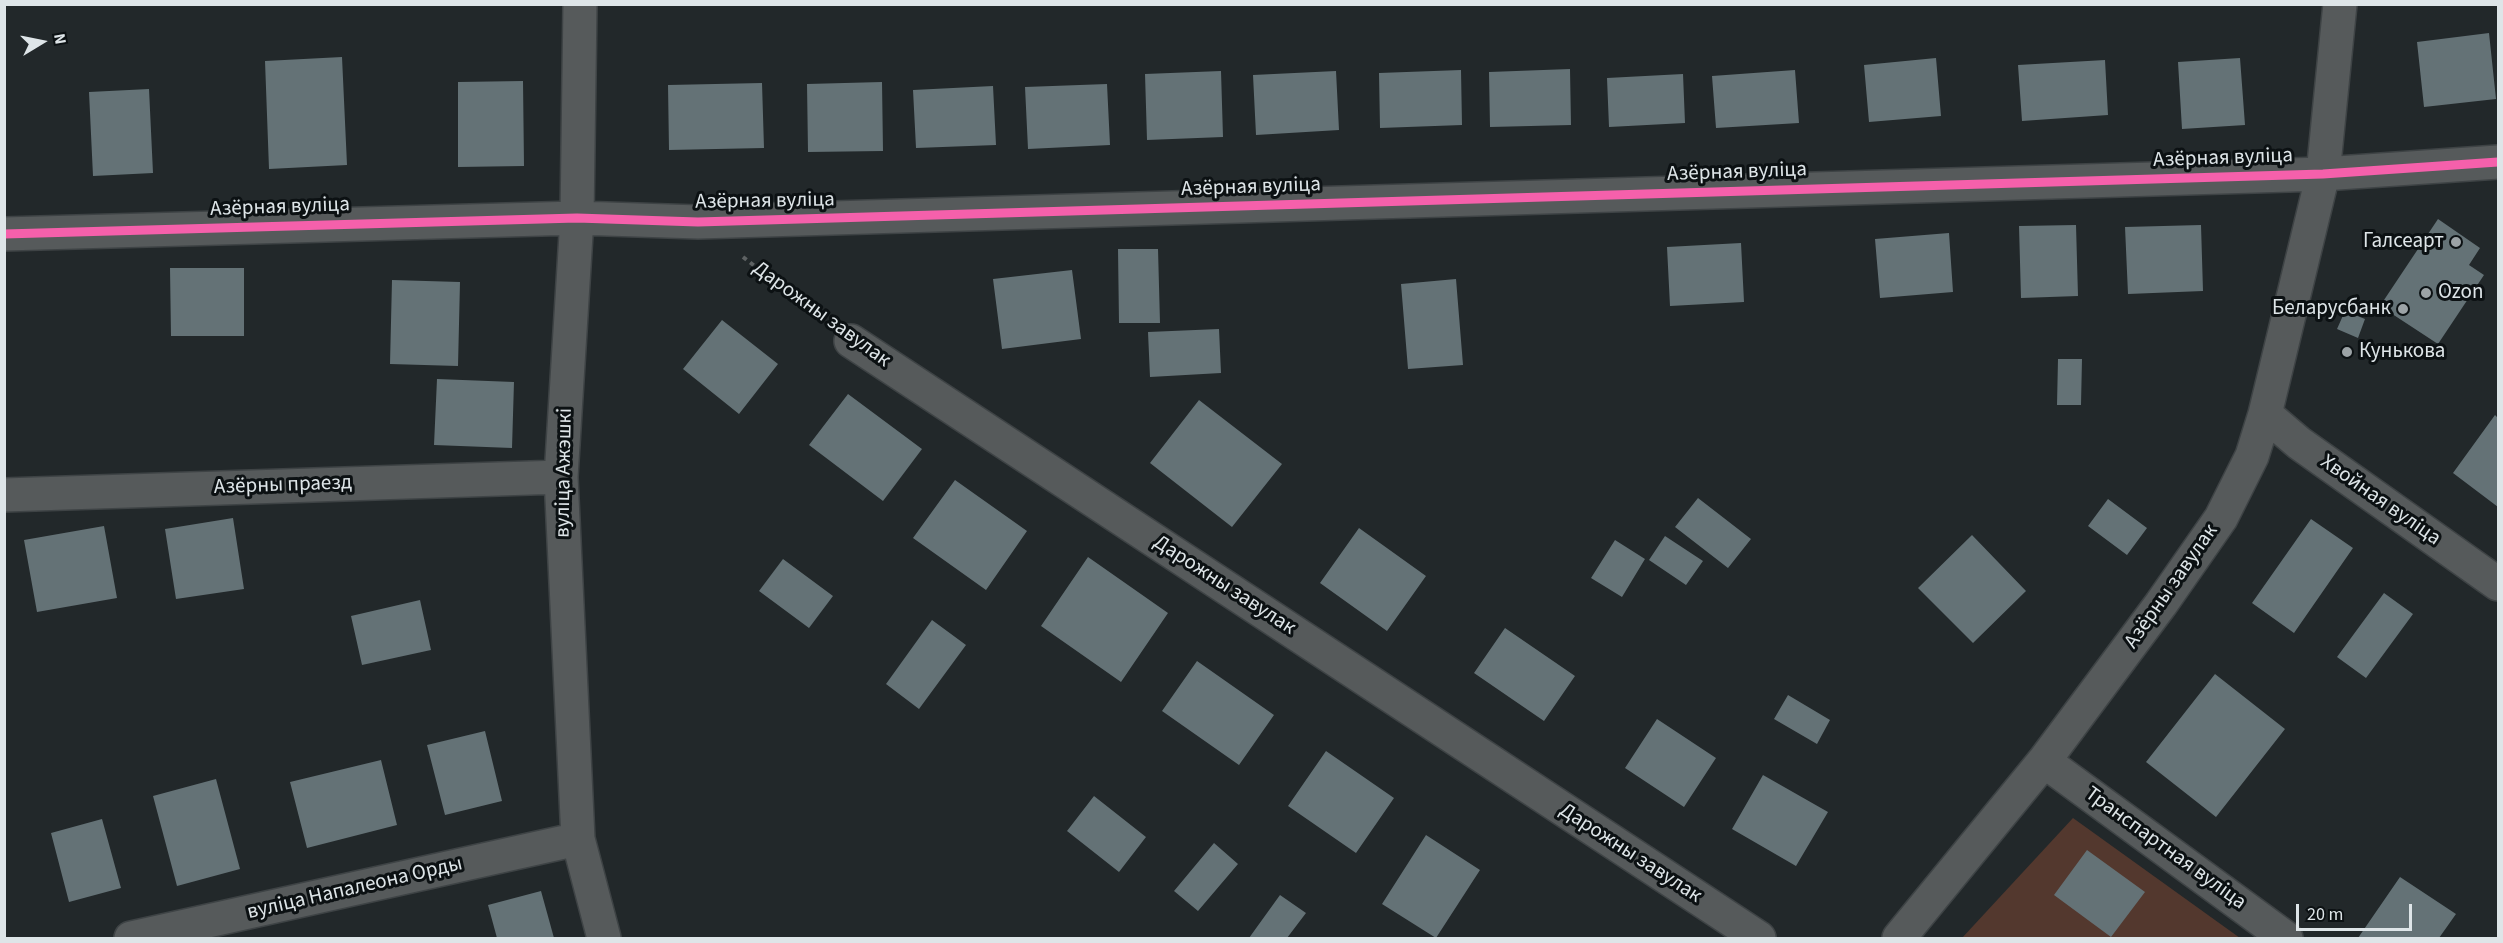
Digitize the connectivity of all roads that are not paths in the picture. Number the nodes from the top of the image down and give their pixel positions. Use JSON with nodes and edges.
{"nodes":[{"id":1,"x":580,"y":4,"type":"edge"},
{"id":2,"x":2340,"y":4,"type":"edge"},
{"id":3,"x":2499,"y":162,"type":"edge"},
{"id":4,"x":2323,"y":174,"type":"junction"},
{"id":5,"x":576,"y":218,"type":"junction"},
{"id":6,"x":4,"y":234,"type":"edge"},
{"id":7,"x":851,"y":341,"type":"road end"},
{"id":8,"x":2265,"y":414,"type":"junction"},
{"id":9,"x":561,"y":477,"type":"junction"},
{"id":10,"x":4,"y":495,"type":"edge"},
{"id":11,"x":2499,"y":584,"type":"edge"},
{"id":12,"x":2044,"y":761,"type":"junction"},
{"id":13,"x":578,"y":839,"type":"junction"},
{"id":14,"x":131,"y":939,"type":"edge"},
{"id":15,"x":604,"y":939,"type":"edge"},
{"id":16,"x":1759,"y":939,"type":"edge"},
{"id":17,"x":1899,"y":939,"type":"edge"},
{"id":18,"x":2286,"y":939,"type":"edge"}],
"edges":[{"from":1,"to":5,"type":"street","name":"вуліца Ажэшкі"},
{"from":2,"to":4,"type":"street","name":"Азёрны завулак"},
{"from":3,"to":4,"type":"street","name":"Азёрная вуліца"},
{"from":4,"to":5,"type":"street","name":"Азёрная вуліца"},
{"from":4,"to":8,"type":"street","name":"Азёрны завулак"},
{"from":5,"to":6,"type":"street","name":"Азёрная вуліца"},
{"from":5,"to":9,"type":"street","name":"вуліца Ажэшкі"},
{"from":7,"to":16,"type":"street","name":"Дарожны завулак"},
{"from":8,"to":11,"type":"street","name":"Хвойная вуліца"},
{"from":8,"to":12,"type":"street","name":"Азёрны завулак"},
{"from":9,"to":10,"type":"street","name":"Азёрны праезд"},
{"from":9,"to":13,"type":"street","name":"вуліца Ажэшкі"},
{"from":12,"to":17,"type":"street","name":"Азёрны завулак"},
{"from":12,"to":18,"type":"street","name":"Транспартная вуліца"},
{"from":13,"to":14,"type":"street","name":"вуліца Напалеона Орды"},
{"from":13,"to":15,"type":"street","name":"вуліца Ажэшкі"}]}
